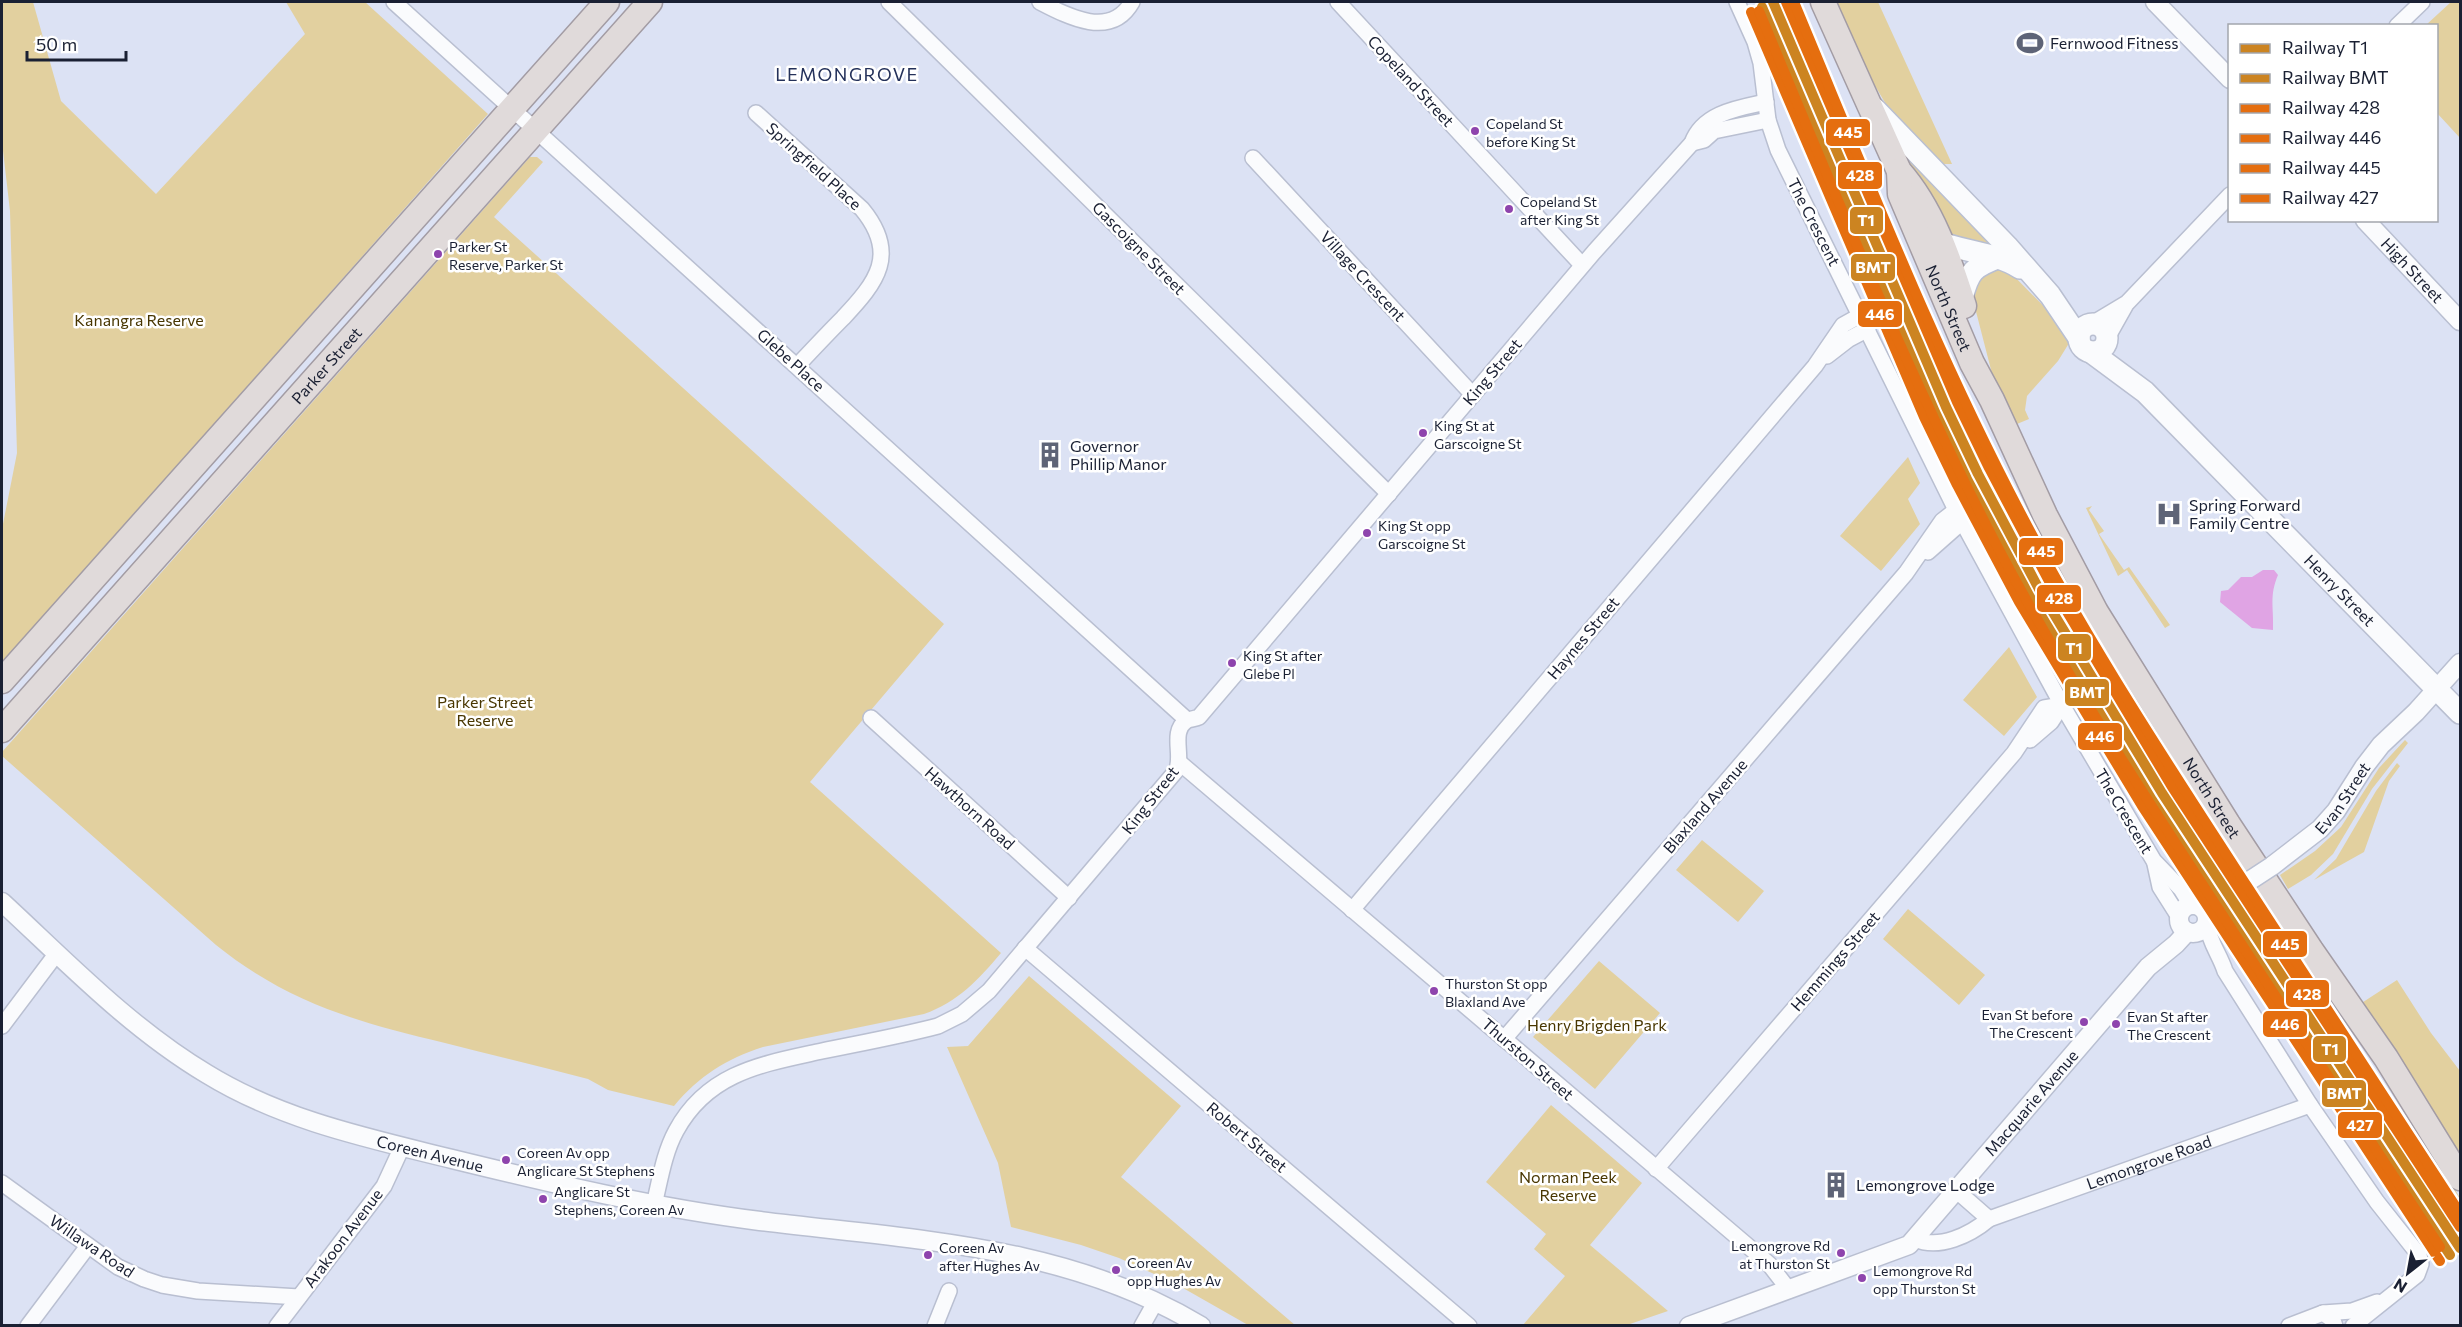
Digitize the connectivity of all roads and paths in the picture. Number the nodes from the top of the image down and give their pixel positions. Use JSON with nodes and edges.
{"nodes":[{"id":1,"x":394,"y":2,"type":"edge"},
{"id":2,"x":607,"y":2,"type":"edge"},
{"id":3,"x":651,"y":2,"type":"edge"},
{"id":4,"x":888,"y":2,"type":"edge"},
{"id":5,"x":1040,"y":2,"type":"edge"},
{"id":6,"x":1132,"y":2,"type":"edge"},
{"id":7,"x":1338,"y":2,"type":"edge"},
{"id":8,"x":1737,"y":2,"type":"edge"},
{"id":9,"x":1822,"y":2,"type":"edge"},
{"id":10,"x":2155,"y":2,"type":"edge"},
{"id":11,"x":2422,"y":2,"type":"edge"},
{"id":12,"x":2399,"y":24,"type":"edge"},
{"id":13,"x":2228,"y":78,"type":"edge"},
{"id":14,"x":1766,"y":102,"type":"junction"},
{"id":15,"x":1869,"y":104,"type":"junction"},
{"id":16,"x":512,"y":108,"type":"junction"},
{"id":17,"x":756,"y":113,"type":"dead end"},
{"id":18,"x":1768,"y":120,"type":"junction"},
{"id":19,"x":537,"y":130,"type":"junction"},
{"id":20,"x":1692,"y":143,"type":"junction"},
{"id":21,"x":1253,"y":158,"type":"dead end"},
{"id":22,"x":1899,"y":171,"type":"junction"},
{"id":23,"x":2228,"y":196,"type":"edge"},
{"id":24,"x":1910,"y":215,"type":"junction"},
{"id":25,"x":2367,"y":222,"type":"edge"},
{"id":26,"x":1941,"y":243,"type":"junction"},
{"id":27,"x":2000,"y":257,"type":"junction"},
{"id":28,"x":1582,"y":266,"type":"junction"},
{"id":29,"x":2031,"y":275,"type":"junction"},
{"id":30,"x":1962,"y":298,"type":"junction"},
{"id":31,"x":1861,"y":315,"type":"junction"},
{"id":32,"x":2460,"y":321,"type":"edge"},
{"id":33,"x":1868,"y":329,"type":"junction"},
{"id":34,"x":2095,"y":336,"type":"junction"},
{"id":35,"x":797,"y":366,"type":"junction"},
{"id":36,"x":1815,"y":366,"type":"junction"},
{"id":37,"x":1473,"y":395,"type":"junction"},
{"id":38,"x":1992,"y":400,"type":"junction"},
{"id":39,"x":1389,"y":494,"type":"junction"},
{"id":40,"x":1959,"y":516,"type":"junction"},
{"id":41,"x":2460,"y":663,"type":"edge"},
{"id":42,"x":2,"y":681,"type":"edge"},
{"id":43,"x":2436,"y":689,"type":"junction"},
{"id":44,"x":2062,"y":705,"type":"junction"},
{"id":45,"x":2460,"y":713,"type":"edge"},
{"id":46,"x":871,"y":718,"type":"dead end"},
{"id":47,"x":1187,"y":720,"type":"junction"},
{"id":48,"x":2,"y":730,"type":"edge"},
{"id":49,"x":1180,"y":763,"type":"junction"},
{"id":50,"x":1069,"y":897,"type":"junction"},
{"id":51,"x":2,"y":902,"type":"edge"},
{"id":52,"x":1352,"y":910,"type":"junction"},
{"id":53,"x":2194,"y":916,"type":"junction"},
{"id":54,"x":1025,"y":948,"type":"junction"},
{"id":55,"x":57,"y":953,"type":"junction"},
{"id":56,"x":2,"y":1026,"type":"edge"},
{"id":57,"x":1504,"y":1039,"type":"junction"},
{"id":58,"x":2310,"y":1105,"type":"junction"},
{"id":59,"x":402,"y":1147,"type":"junction"},
{"id":60,"x":1656,"y":1169,"type":"junction"},
{"id":61,"x":2460,"y":1178,"type":"edge"},
{"id":62,"x":2,"y":1183,"type":"edge"},
{"id":63,"x":1957,"y":1191,"type":"junction"},
{"id":64,"x":654,"y":1205,"type":"junction"},
{"id":65,"x":1989,"y":1219,"type":"junction"},
{"id":66,"x":1915,"y":1239,"type":"junction"},
{"id":67,"x":88,"y":1246,"type":"junction"},
{"id":68,"x":1789,"y":1290,"type":"junction"},
{"id":69,"x":949,"y":1291,"type":"dead end"},
{"id":70,"x":299,"y":1297,"type":"junction"},
{"id":71,"x":2387,"y":1297,"type":"junction"},
{"id":72,"x":1156,"y":1301,"type":"junction"},
{"id":73,"x":2323,"y":1313,"type":"junction"},
{"id":74,"x":28,"y":1326,"type":"edge"},
{"id":75,"x":278,"y":1326,"type":"edge"},
{"id":76,"x":935,"y":1326,"type":"edge"},
{"id":77,"x":1142,"y":1326,"type":"edge"},
{"id":78,"x":1201,"y":1326,"type":"edge"},
{"id":79,"x":1469,"y":1326,"type":"edge"},
{"id":80,"x":1689,"y":1326,"type":"edge"},
{"id":81,"x":2289,"y":1326,"type":"edge"},
{"id":82,"x":2335,"y":1326,"type":"edge"},
{"id":83,"x":2353,"y":1326,"type":"edge"}],
"edges":[{"from":1,"to":16,"type":"street","name":"Glebe Place"},
{"from":2,"to":16,"type":"highway","name":"Parker Street"},
{"from":3,"to":19,"type":"highway","name":"Parker Street"},
{"from":4,"to":39,"type":"street","name":"Gascoigne Street"},
{"from":5,"to":6,"type":"street"},
{"from":7,"to":28,"type":"street","name":"Copeland Street"},
{"from":8,"to":14,"type":"street","name":"The Crescent"},
{"from":9,"to":15,"type":"highway"},
{"from":10,"to":13,"type":"street"},
{"from":11,"to":12,"type":"street"},
{"from":14,"to":18,"type":"street","name":"The Crescent"},
{"from":14,"to":20,"type":"street","name":"King Street"},
{"from":15,"to":22,"type":"highway"},
{"from":15,"to":29,"type":"main road"},
{"from":16,"to":19,"type":"street","name":"Glebe Place"},
{"from":16,"to":42,"type":"highway","name":"Parker Street"},
{"from":17,"to":35,"type":"street","name":"Springfield Place"},
{"from":18,"to":20,"type":"street","name":"King Street"},
{"from":18,"to":31,"type":"street","name":"The Crescent"},
{"from":19,"to":35,"type":"street","name":"Glebe Place"},
{"from":19,"to":48,"type":"highway","name":"Parker Street"},
{"from":20,"to":28,"type":"street","name":"King Street"},
{"from":21,"to":37,"type":"street","name":"Village Crescent"},
{"from":22,"to":24,"type":"highway"},
{"from":22,"to":26,"type":"highway"},
{"from":23,"to":34,"type":"street"},
{"from":24,"to":26,"type":"main road"},
{"from":24,"to":38,"type":"highway","name":"North Street"},
{"from":25,"to":32,"type":"street","name":"High Street"},
{"from":26,"to":27,"type":"main road"},
{"from":26,"to":30,"type":"highway","name":"North Street"},
{"from":27,"to":29,"type":"main road"},
{"from":27,"to":30,"type":"main road"},
{"from":28,"to":37,"type":"street","name":"King Street"},
{"from":29,"to":34,"type":"main road","name":"Henry Street"},
{"from":30,"to":38,"type":"highway","name":"North Street"},
{"from":31,"to":33,"type":"street","name":"The Crescent"},
{"from":31,"to":36,"type":"street","name":"Haynes Street"},
{"from":33,"to":36,"type":"street","name":"Haynes Street"},
{"from":33,"to":40,"type":"street","name":"The Crescent"},
{"from":34,"to":43,"type":"main road","name":"Henry Street"},
{"from":35,"to":47,"type":"street","name":"Glebe Place"},
{"from":36,"to":52,"type":"street","name":"Haynes Street"},
{"from":37,"to":39,"type":"street","name":"King Street"},
{"from":38,"to":61,"type":"highway","name":"North Street"},
{"from":39,"to":47,"type":"street","name":"King Street"},
{"from":40,"to":44,"type":"street","name":"The Crescent"},
{"from":40,"to":57,"type":"street","name":"Blaxland Avenue"},
{"from":41,"to":43,"type":"street","name":"Evan Street"},
{"from":43,"to":45,"type":"main road","name":"Henry Street"},
{"from":43,"to":53,"type":"street","name":"Evan Street","bridge":true},
{"from":44,"to":53,"type":"street","name":"The Crescent"},
{"from":44,"to":60,"type":"street","name":"Hemmings Street"},
{"from":46,"to":50,"type":"street","name":"Hawthorn Road"},
{"from":47,"to":49,"type":"street","name":"King Street"},
{"from":49,"to":50,"type":"street","name":"King Street"},
{"from":49,"to":52,"type":"street","name":"Thurston Street"},
{"from":50,"to":54,"type":"street","name":"King Street"},
{"from":51,"to":55,"type":"street","name":"Coreen Avenue"},
{"from":52,"to":57,"type":"street","name":"Thurston Street"},
{"from":53,"to":58,"type":"street","name":"The Crescent"},
{"from":53,"to":63,"type":"street","name":"Macquarie Avenue"},
{"from":54,"to":64,"type":"street","name":"King Street"},
{"from":54,"to":79,"type":"street","name":"Robert Street"},
{"from":55,"to":56,"type":"street"},
{"from":55,"to":59,"type":"street","name":"Coreen Avenue"},
{"from":57,"to":60,"type":"street","name":"Thurston Street"},
{"from":58,"to":65,"type":"street","name":"Lemongrove Road"},
{"from":58,"to":71,"type":"street","name":"The Crescent"},
{"from":59,"to":64,"type":"street","name":"Coreen Avenue"},
{"from":59,"to":70,"type":"street","name":"Arakoon Avenue"},
{"from":60,"to":68,"type":"street","name":"Thurston Street"},
{"from":62,"to":67,"type":"street","name":"Willawa Road"},
{"from":63,"to":65,"type":"street"},
{"from":63,"to":66,"type":"street","name":"Macquarie Avenue"},
{"from":64,"to":72,"type":"street","name":"Coreen Avenue"},
{"from":65,"to":66,"type":"street","name":"Lemongrove Road"},
{"from":66,"to":68,"type":"street"},
{"from":67,"to":70,"type":"street","name":"Willawa Road"},
{"from":67,"to":74,"type":"street"},
{"from":68,"to":80,"type":"street"},
{"from":69,"to":76,"type":"street"},
{"from":70,"to":75,"type":"street","name":"Arakoon Avenue"},
{"from":71,"to":73,"type":"street"},
{"from":71,"to":83,"type":"street"},
{"from":72,"to":77,"type":"street"},
{"from":72,"to":78,"type":"street","name":"Coreen Avenue"},
{"from":73,"to":81,"type":"street"},
{"from":73,"to":82,"type":"street"}]}
